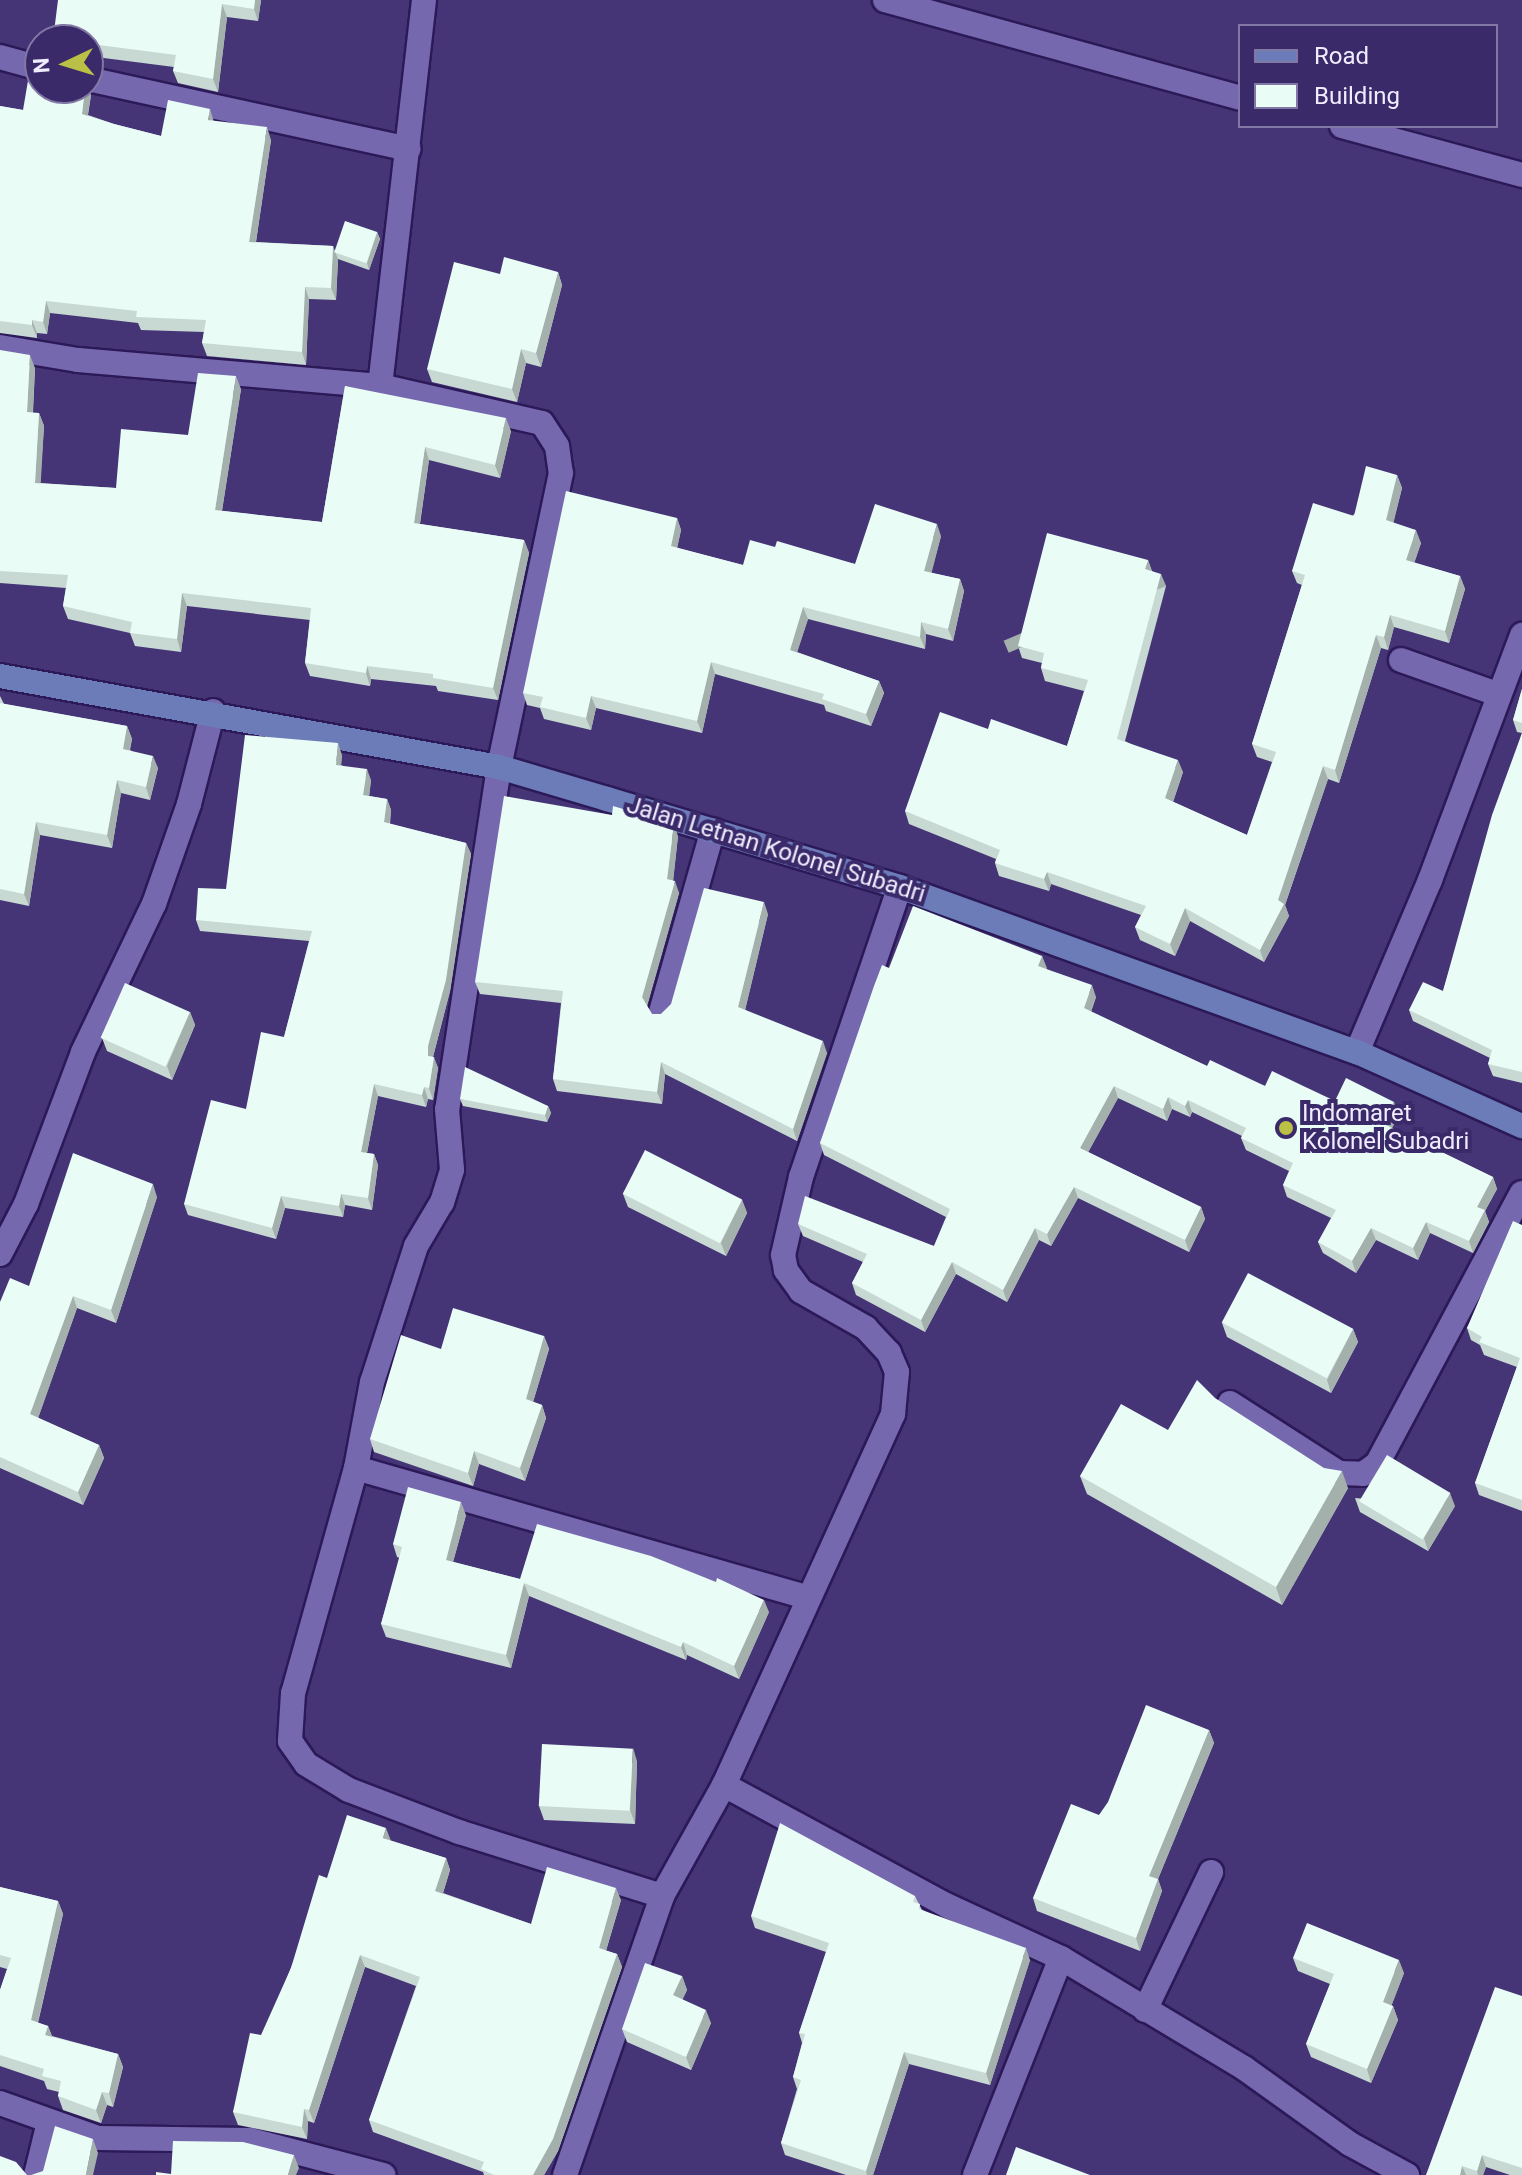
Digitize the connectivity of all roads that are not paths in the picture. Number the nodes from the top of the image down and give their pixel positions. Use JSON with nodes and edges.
{"nodes":[{"id":1,"x":424,"y":0,"type":"edge"},
{"id":2,"x":885,"y":0,"type":"edge"},
{"id":3,"x":0,"y":57,"type":"edge"},
{"id":4,"x":24,"y":64,"type":"edge"},
{"id":5,"x":104,"y":82,"type":"edge"},
{"id":6,"x":1238,"y":97,"type":"edge"},
{"id":7,"x":1349,"y":128,"type":"edge"},
{"id":8,"x":408,"y":149,"type":"junction"},
{"id":9,"x":1522,"y":175,"type":"edge"},
{"id":10,"x":0,"y":347,"type":"edge"},
{"id":11,"x":380,"y":386,"type":"junction"},
{"id":12,"x":1522,"y":635,"type":"edge"},
{"id":13,"x":1401,"y":660,"type":"dead end"},
{"id":14,"x":0,"y":676,"type":"edge"},
{"id":15,"x":1497,"y":694,"type":"junction"},
{"id":16,"x":213,"y":711,"type":"junction"},
{"id":17,"x":499,"y":767,"type":"junction"},
{"id":18,"x":713,"y":830,"type":"junction"},
{"id":19,"x":900,"y":887,"type":"junction"},
{"id":20,"x":661,"y":1012,"type":"edge"},
{"id":21,"x":1357,"y":1052,"type":"junction"},
{"id":22,"x":1522,"y":1126,"type":"edge"},
{"id":23,"x":1522,"y":1193,"type":"edge"},
{"id":24,"x":0,"y":1254,"type":"edge"},
{"id":25,"x":1230,"y":1403,"type":"edge"},
{"id":26,"x":356,"y":1468,"type":"junction"},
{"id":27,"x":807,"y":1597,"type":"junction"},
{"id":28,"x":724,"y":1785,"type":"junction"},
{"id":29,"x":1211,"y":1872,"type":"dead end"},
{"id":30,"x":662,"y":1896,"type":"junction"},
{"id":31,"x":1061,"y":1958,"type":"junction"},
{"id":32,"x":1145,"y":2010,"type":"junction"},
{"id":33,"x":0,"y":2103,"type":"edge"},
{"id":34,"x":49,"y":2122,"type":"junction"},
{"id":35,"x":1366,"y":2165,"type":"edge"},
{"id":36,"x":36,"y":2175,"type":"edge"},
{"id":37,"x":383,"y":2175,"type":"edge"},
{"id":38,"x":565,"y":2175,"type":"edge"},
{"id":39,"x":975,"y":2175,"type":"edge"},
{"id":40,"x":1407,"y":2175,"type":"edge"}],
"edges":[{"from":1,"to":8,"type":"street"},
{"from":2,"to":6,"type":"street"},
{"from":3,"to":4,"type":"street"},
{"from":5,"to":8,"type":"street"},
{"from":7,"to":9,"type":"street"},
{"from":8,"to":11,"type":"street"},
{"from":10,"to":11,"type":"street"},
{"from":11,"to":17,"type":"street"},
{"from":12,"to":15,"type":"street"},
{"from":13,"to":15,"type":"street"},
{"from":14,"to":16,"type":"main road","name":"Jalan Letnan Kolonel Subadri"},
{"from":15,"to":21,"type":"street"},
{"from":16,"to":17,"type":"main road","name":"Jalan Letnan Kolonel Subadri"},
{"from":16,"to":24,"type":"street"},
{"from":17,"to":18,"type":"main road","name":"Jalan Letnan Kolonel Subadri"},
{"from":17,"to":26,"type":"street"},
{"from":18,"to":19,"type":"main road","name":"Jalan Letnan Kolonel Subadri"},
{"from":18,"to":20,"type":"street"},
{"from":19,"to":21,"type":"main road","name":"Jalan Letnan Kolonel Subadri"},
{"from":19,"to":27,"type":"street"},
{"from":21,"to":22,"type":"main road","name":"Jalan Letnan Kolonel Subadri"},
{"from":23,"to":25,"type":"street"},
{"from":26,"to":27,"type":"street"},
{"from":26,"to":30,"type":"street"},
{"from":27,"to":28,"type":"street"},
{"from":28,"to":30,"type":"street"},
{"from":28,"to":31,"type":"street"},
{"from":29,"to":32,"type":"street"},
{"from":30,"to":38,"type":"street"},
{"from":31,"to":32,"type":"street"},
{"from":31,"to":39,"type":"street"},
{"from":32,"to":35,"type":"street"},
{"from":33,"to":34,"type":"street"},
{"from":34,"to":36,"type":"street"},
{"from":34,"to":37,"type":"street"},
{"from":35,"to":40,"type":"street"}]}
